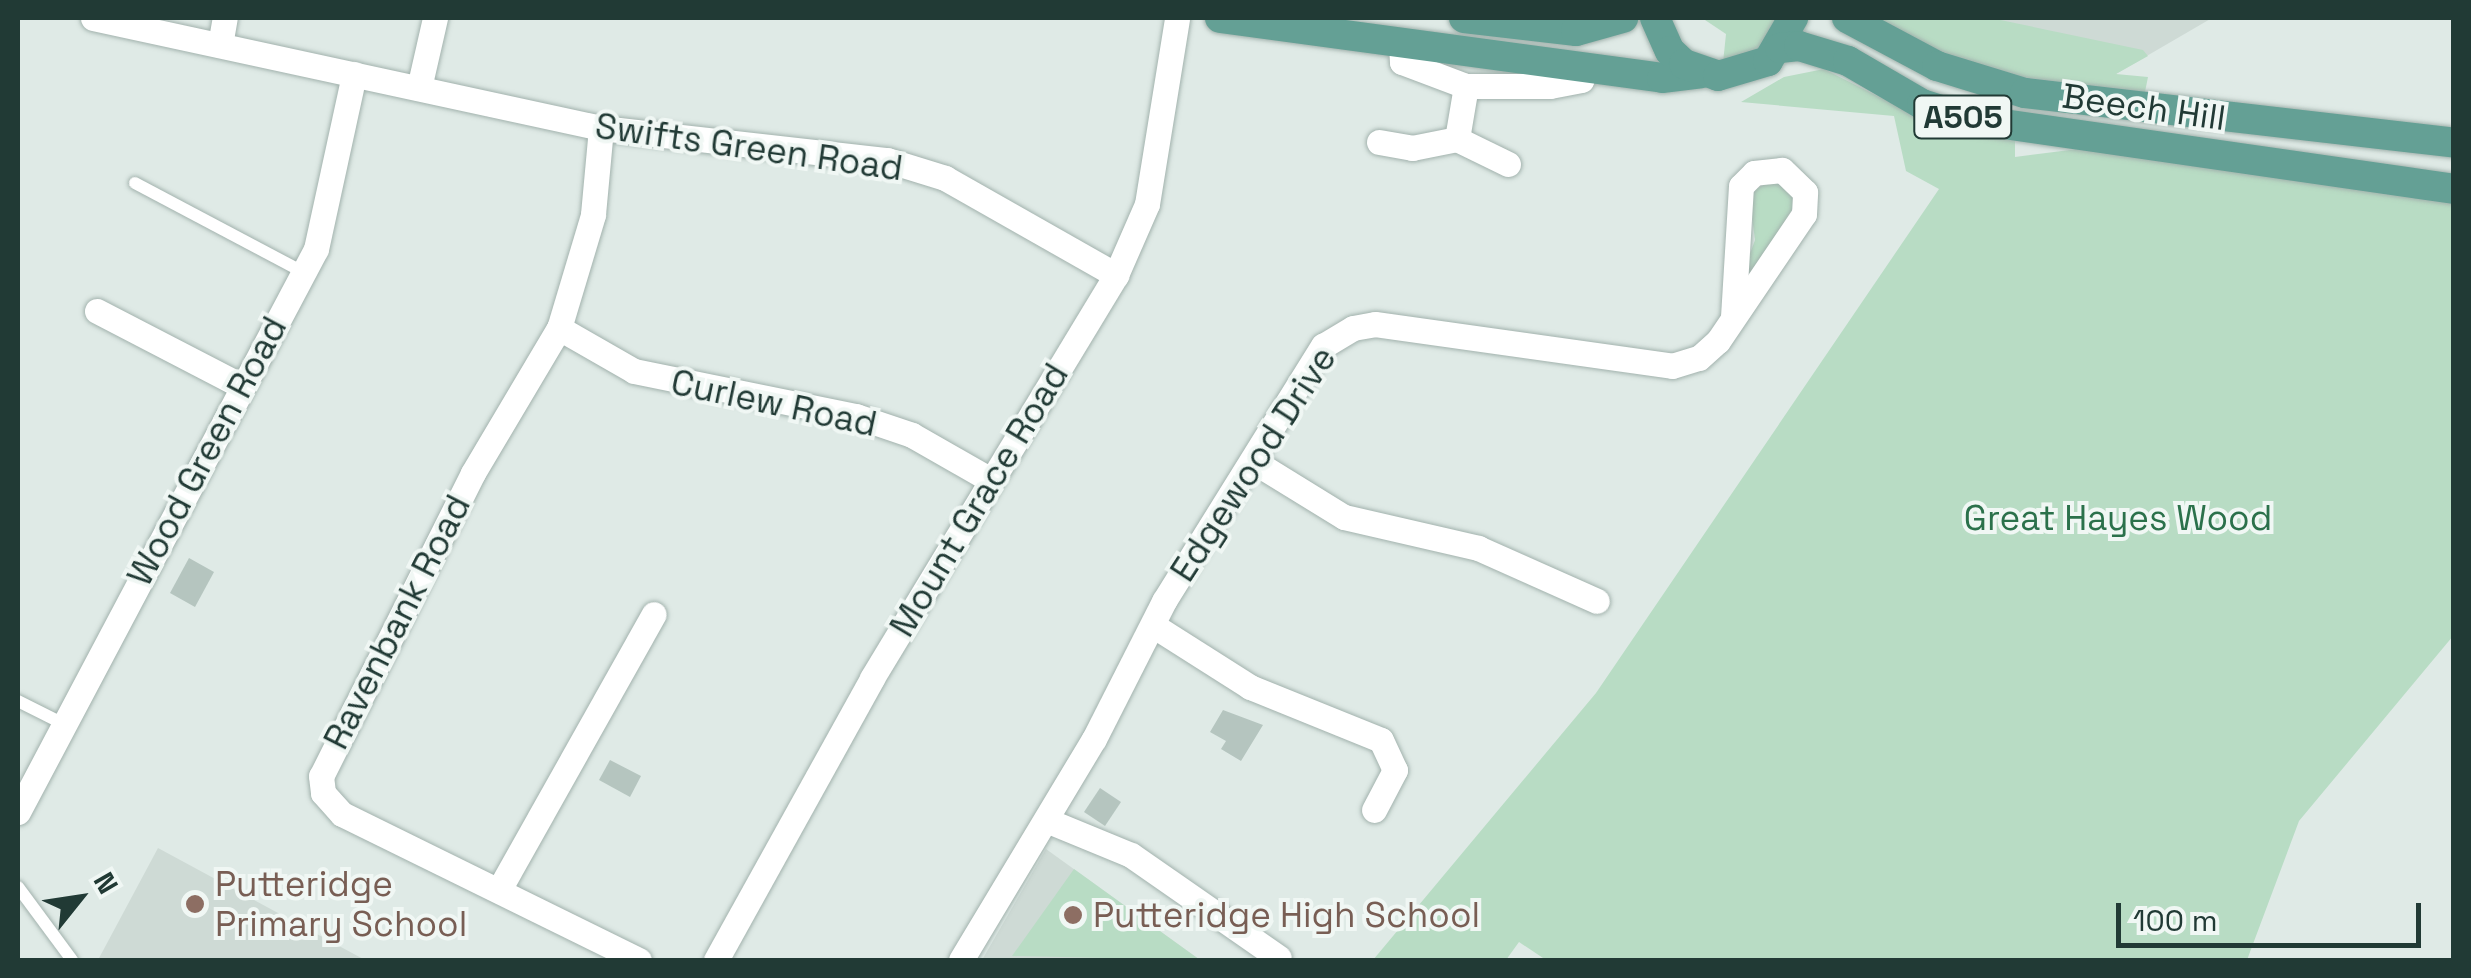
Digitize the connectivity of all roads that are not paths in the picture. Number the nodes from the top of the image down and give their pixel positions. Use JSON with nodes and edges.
{"nodes":[{"id":1,"x":93,"y":18,"type":"edge"},
{"id":2,"x":225,"y":18,"type":"edge"},
{"id":3,"x":435,"y":18,"type":"edge"},
{"id":4,"x":1176,"y":18,"type":"edge"},
{"id":5,"x":1220,"y":18,"type":"edge"},
{"id":6,"x":1464,"y":18,"type":"edge"},
{"id":7,"x":1623,"y":18,"type":"edge"},
{"id":8,"x":1655,"y":18,"type":"edge"},
{"id":9,"x":1793,"y":18,"type":"edge"},
{"id":10,"x":1847,"y":18,"type":"edge"},
{"id":11,"x":1401,"y":44,"type":"junction"},
{"id":12,"x":220,"y":45,"type":"junction"},
{"id":13,"x":1780,"y":48,"type":"junction"},
{"id":14,"x":1583,"y":68,"type":"junction"},
{"id":15,"x":1701,"y":73,"type":"junction"},
{"id":16,"x":354,"y":74,"type":"junction"},
{"id":17,"x":1466,"y":86,"type":"junction"},
{"id":18,"x":419,"y":88,"type":"junction"},
{"id":19,"x":601,"y":128,"type":"junction"},
{"id":20,"x":1458,"y":139,"type":"junction"},
{"id":21,"x":1379,"y":142,"type":"dead end"},
{"id":22,"x":2454,"y":143,"type":"edge"},
{"id":23,"x":1508,"y":164,"type":"dead end"},
{"id":24,"x":135,"y":183,"type":"dead end"},
{"id":25,"x":2454,"y":189,"type":"edge"},
{"id":26,"x":303,"y":272,"type":"junction"},
{"id":27,"x":1116,"y":276,"type":"junction"},
{"id":28,"x":97,"y":311,"type":"dead end"},
{"id":29,"x":1733,"y":316,"type":"junction"},
{"id":30,"x":559,"y":328,"type":"junction"},
{"id":31,"x":240,"y":386,"type":"junction"},
{"id":32,"x":1253,"y":461,"type":"junction"},
{"id":33,"x":988,"y":479,"type":"junction"},
{"id":34,"x":1596,"y":601,"type":"dead end"},
{"id":35,"x":654,"y":614,"type":"dead end"},
{"id":36,"x":1154,"y":626,"type":"junction"},
{"id":37,"x":18,"y":701,"type":"edge"},
{"id":38,"x":64,"y":724,"type":"junction"},
{"id":39,"x":1374,"y":810,"type":"dead end"},
{"id":40,"x":18,"y":812,"type":"edge"},
{"id":41,"x":1046,"y":820,"type":"junction"},
{"id":42,"x":18,"y":887,"type":"edge"},
{"id":43,"x":500,"y":888,"type":"junction"},
{"id":44,"x":1261,"y":954,"type":"edge"},
{"id":45,"x":635,"y":959,"type":"edge"},
{"id":46,"x":72,"y":960,"type":"edge"},
{"id":47,"x":716,"y":960,"type":"edge"},
{"id":48,"x":961,"y":960,"type":"edge"}],
"edges":[{"from":1,"to":12,"type":"street","name":"Swifts Green Road"},
{"from":2,"to":12,"type":"street"},
{"from":3,"to":18,"type":"street"},
{"from":4,"to":27,"type":"street","name":"Mount Grace Road"},
{"from":5,"to":11,"type":"main road"},
{"from":6,"to":7,"type":"main road"},
{"from":8,"to":15,"type":"main road"},
{"from":9,"to":13,"type":"main road"},
{"from":10,"to":22,"type":"main road","name":"Beech Hill","number":"A505"},
{"from":11,"to":14,"type":"main road"},
{"from":11,"to":17,"type":"street"},
{"from":12,"to":16,"type":"street","name":"Swifts Green Road"},
{"from":13,"to":15,"type":"main road"},
{"from":13,"to":25,"type":"main road","name":"Beech Hill","number":"A505"},
{"from":14,"to":15,"type":"main road"},
{"from":14,"to":17,"type":"street"},
{"from":16,"to":18,"type":"street","name":"Swifts Green Road"},
{"from":16,"to":26,"type":"street","name":"Wood Green Road"},
{"from":17,"to":20,"type":"street"},
{"from":18,"to":19,"type":"street","name":"Swifts Green Road"},
{"from":19,"to":27,"type":"street","name":"Swifts Green Road"},
{"from":19,"to":30,"type":"street","name":"Ravenbank Road"},
{"from":20,"to":21,"type":"street"},
{"from":20,"to":23,"type":"street"},
{"from":24,"to":26,"type":"lane"},
{"from":26,"to":31,"type":"street","name":"Wood Green Road"},
{"from":27,"to":33,"type":"street","name":"Mount Grace Road"},
{"from":28,"to":31,"type":"street"},
{"from":29,"to":29,"type":"street","name":"Edgewood Drive"},
{"from":29,"to":32,"type":"street","name":"Edgewood Drive"},
{"from":30,"to":33,"type":"street","name":"Curlew Road"},
{"from":30,"to":43,"type":"street","name":"Ravenbank Road"},
{"from":31,"to":38,"type":"street","name":"Wood Green Road"},
{"from":32,"to":34,"type":"street"},
{"from":32,"to":36,"type":"street","name":"Edgewood Drive"},
{"from":33,"to":47,"type":"street","name":"Mount Grace Road"},
{"from":35,"to":43,"type":"street"},
{"from":36,"to":39,"type":"street"},
{"from":36,"to":41,"type":"street","name":"Edgewood Drive"},
{"from":37,"to":38,"type":"lane"},
{"from":38,"to":40,"type":"street","name":"Wood Green Road"},
{"from":41,"to":44,"type":"street"},
{"from":41,"to":48,"type":"street","name":"Edgewood Drive"},
{"from":42,"to":46,"type":"lane"},
{"from":43,"to":45,"type":"street","name":"Ravenbank Road"}]}
